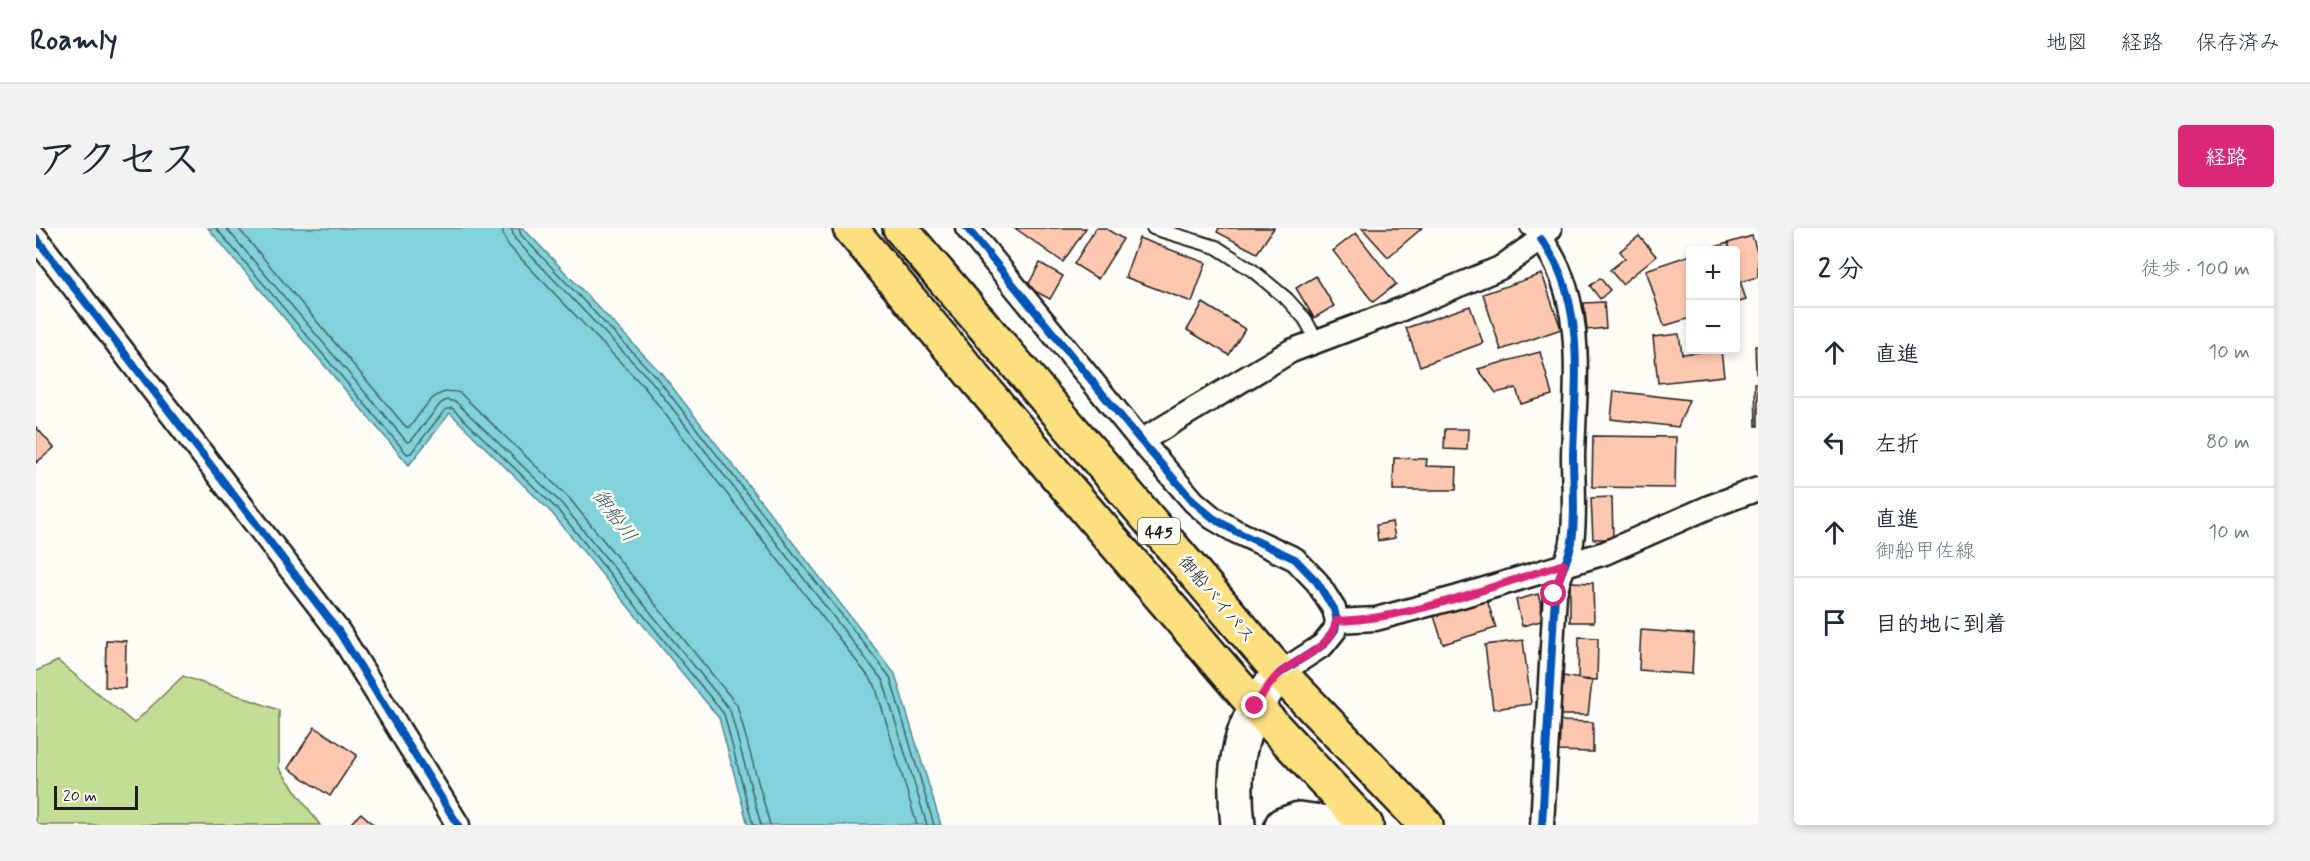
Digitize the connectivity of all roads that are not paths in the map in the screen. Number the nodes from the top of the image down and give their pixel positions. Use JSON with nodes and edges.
{"nodes":[{"id":1,"x":850,"y":228,"type":"edge"},
{"id":2,"x":900,"y":228,"type":"edge"},
{"id":3,"x":968,"y":228,"type":"edge"},
{"id":4,"x":1153,"y":228,"type":"edge"},
{"id":5,"x":1540,"y":232,"type":"edge"},
{"id":6,"x":36,"y":238,"type":"edge"},
{"id":7,"x":1317,"y":341,"type":"junction"},
{"id":8,"x":1141,"y":441,"type":"junction"},
{"id":9,"x":1758,"y":489,"type":"edge"},
{"id":10,"x":1564,"y":564,"type":"junction"},
{"id":11,"x":1336,"y":621,"type":"junction"},
{"id":12,"x":1280,"y":673,"type":"junction"},
{"id":13,"x":1255,"y":706,"type":"junction"},
{"id":14,"x":458,"y":825,"type":"edge"},
{"id":15,"x":1238,"y":825,"type":"edge"},
{"id":16,"x":1282,"y":825,"type":"edge"},
{"id":17,"x":1344,"y":825,"type":"edge"},
{"id":18,"x":1366,"y":825,"type":"edge"},
{"id":19,"x":1426,"y":825,"type":"edge"},
{"id":20,"x":1542,"y":825,"type":"edge"}],
"edges":[{"from":1,"to":13,"type":"highway","number":"445"},
{"from":2,"to":12,"type":"highway","name":"御船バイパス","number":"445"},
{"from":3,"to":8,"type":"street"},
{"from":4,"to":7,"type":"lane"},
{"from":5,"to":7,"type":"street"},
{"from":5,"to":10,"type":"street"},
{"from":6,"to":14,"type":"street"},
{"from":7,"to":8,"type":"street"},
{"from":8,"to":11,"type":"street"},
{"from":9,"to":10,"type":"street"},
{"from":10,"to":11,"type":"street"},
{"from":10,"to":20,"type":"street"},
{"from":11,"to":12,"type":"street"},
{"from":12,"to":13,"type":"main road"},
{"from":12,"to":19,"type":"highway","name":"御船バイパス","number":"445"},
{"from":13,"to":15,"type":"main road"},
{"from":13,"to":18,"type":"highway","number":"445"},
{"from":16,"to":17,"type":"main road"}]}
